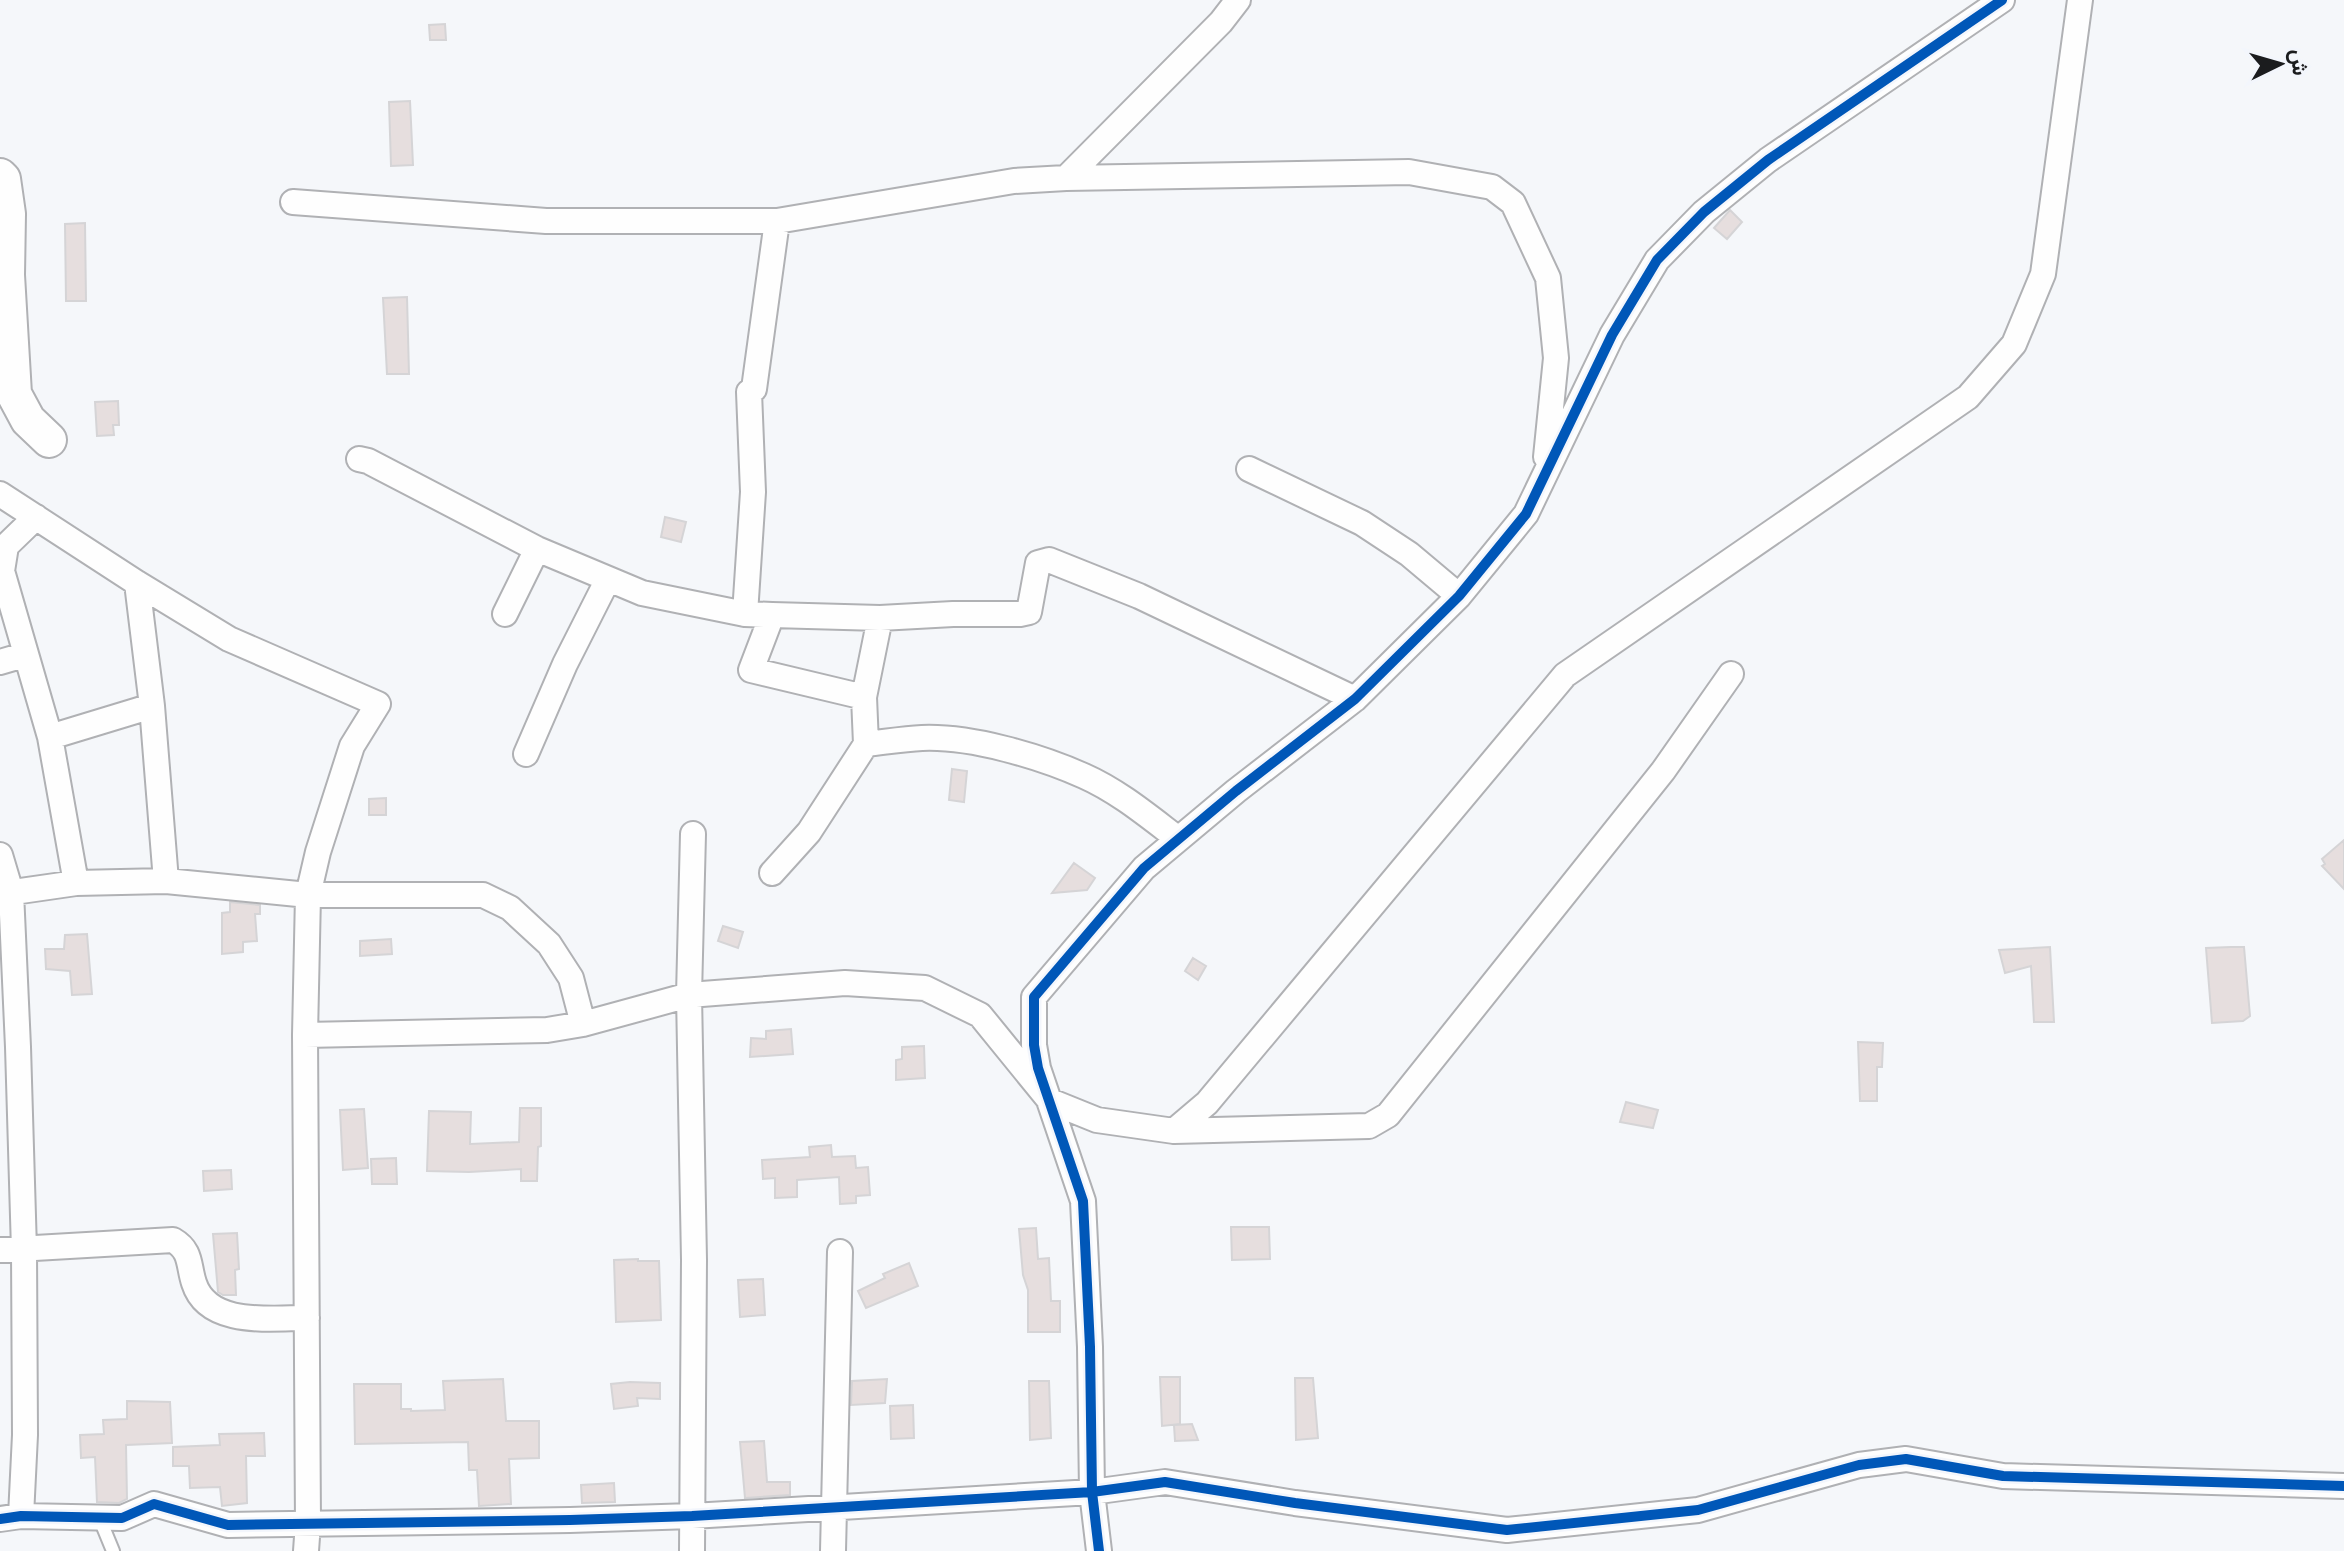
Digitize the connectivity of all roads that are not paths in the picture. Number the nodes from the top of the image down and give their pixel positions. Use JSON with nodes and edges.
{"nodes":[{"id":1,"x":1238,"y":0,"type":"edge"},
{"id":2,"x":2002,"y":0,"type":"edge"},
{"id":3,"x":2080,"y":0,"type":"edge"},
{"id":4,"x":0,"y":176,"type":"edge"},
{"id":5,"x":1066,"y":178,"type":"junction"},
{"id":6,"x":293,"y":202,"type":"dead end"},
{"id":7,"x":777,"y":221,"type":"junction"},
{"id":8,"x":7,"y":400,"type":"edge"},
{"id":9,"x":49,"y":440,"type":"dead end"},
{"id":10,"x":359,"y":459,"type":"dead end"},
{"id":11,"x":1249,"y":469,"type":"dead end"},
{"id":12,"x":0,"y":494,"type":"edge"},
{"id":13,"x":1526,"y":514,"type":"junction"},
{"id":14,"x":36,"y":517,"type":"junction"},
{"id":15,"x":537,"y":549,"type":"junction"},
{"id":16,"x":607,"y":581,"type":"junction"},
{"id":17,"x":137,"y":583,"type":"junction"},
{"id":18,"x":1459,"y":596,"type":"junction"},
{"id":19,"x":505,"y":614,"type":"dead end"},
{"id":20,"x":745,"y":614,"type":"junction"},
{"id":21,"x":772,"y":615,"type":"junction"},
{"id":22,"x":880,"y":618,"type":"junction"},
{"id":23,"x":24,"y":655,"type":"junction"},
{"id":24,"x":0,"y":662,"type":"edge"},
{"id":25,"x":1731,"y":674,"type":"dead end"},
{"id":26,"x":864,"y":697,"type":"junction"},
{"id":27,"x":1355,"y":699,"type":"junction"},
{"id":28,"x":152,"y":706,"type":"junction"},
{"id":29,"x":50,"y":737,"type":"junction"},
{"id":30,"x":866,"y":744,"type":"junction"},
{"id":31,"x":526,"y":754,"type":"dead end"},
{"id":32,"x":693,"y":834,"type":"dead end"},
{"id":33,"x":1177,"y":838,"type":"junction"},
{"id":34,"x":0,"y":855,"type":"edge"},
{"id":35,"x":772,"y":873,"type":"dead end"},
{"id":36,"x":166,"y":881,"type":"junction"},
{"id":37,"x":76,"y":883,"type":"junction"},
{"id":38,"x":6,"y":893,"type":"edge"},
{"id":39,"x":308,"y":895,"type":"junction"},
{"id":40,"x":689,"y":995,"type":"junction"},
{"id":41,"x":583,"y":1024,"type":"junction"},
{"id":42,"x":305,"y":1035,"type":"junction"},
{"id":43,"x":1050,"y":1101,"type":"junction"},
{"id":44,"x":1174,"y":1131,"type":"junction"},
{"id":45,"x":12,"y":1250,"type":"edge"},
{"id":46,"x":840,"y":1252,"type":"dead end"},
{"id":47,"x":307,"y":1318,"type":"junction"},
{"id":48,"x":2344,"y":1486,"type":"edge"},
{"id":49,"x":1092,"y":1492,"type":"junction"},
{"id":50,"x":834,"y":1507,"type":"junction"},
{"id":51,"x":692,"y":1516,"type":"junction"},
{"id":52,"x":99,"y":1517,"type":"junction"},
{"id":53,"x":11,"y":1518,"type":"edge"},
{"id":54,"x":308,"y":1523,"type":"junction"},
{"id":55,"x":113,"y":1551,"type":"edge"},
{"id":56,"x":306,"y":1551,"type":"edge"},
{"id":57,"x":692,"y":1551,"type":"edge"},
{"id":58,"x":833,"y":1551,"type":"edge"},
{"id":59,"x":1099,"y":1551,"type":"edge"}],
"edges":[{"from":1,"to":5,"type":"street"},
{"from":2,"to":13,"type":"street"},
{"from":3,"to":44,"type":"street"},
{"from":4,"to":8,"type":"street"},
{"from":5,"to":7,"type":"street"},
{"from":5,"to":13,"type":"street"},
{"from":6,"to":7,"type":"street"},
{"from":7,"to":20,"type":"street"},
{"from":8,"to":9,"type":"street"},
{"from":10,"to":15,"type":"street"},
{"from":11,"to":18,"type":"street"},
{"from":12,"to":14,"type":"street"},
{"from":13,"to":18,"type":"street"},
{"from":14,"to":17,"type":"street"},
{"from":14,"to":23,"type":"street"},
{"from":15,"to":16,"type":"street"},
{"from":15,"to":19,"type":"street"},
{"from":16,"to":20,"type":"street"},
{"from":16,"to":31,"type":"street"},
{"from":17,"to":28,"type":"street"},
{"from":17,"to":39,"type":"street"},
{"from":18,"to":27,"type":"street"},
{"from":20,"to":21,"type":"street"},
{"from":21,"to":22,"type":"street"},
{"from":21,"to":26,"type":"street"},
{"from":22,"to":26,"type":"street"},
{"from":22,"to":27,"type":"street"},
{"from":23,"to":24,"type":"street"},
{"from":23,"to":29,"type":"street"},
{"from":25,"to":44,"type":"street"},
{"from":26,"to":30,"type":"street"},
{"from":27,"to":33,"type":"street"},
{"from":28,"to":29,"type":"street"},
{"from":28,"to":36,"type":"street"},
{"from":29,"to":37,"type":"street"},
{"from":30,"to":33,"type":"street"},
{"from":30,"to":35,"type":"street"},
{"from":32,"to":40,"type":"street"},
{"from":33,"to":43,"type":"street"},
{"from":34,"to":38,"type":"street"},
{"from":36,"to":37,"type":"street"},
{"from":36,"to":39,"type":"street"},
{"from":37,"to":38,"type":"street"},
{"from":38,"to":45,"type":"street"},
{"from":39,"to":41,"type":"street"},
{"from":39,"to":42,"type":"street"},
{"from":40,"to":41,"type":"street"},
{"from":40,"to":43,"type":"street"},
{"from":40,"to":51,"type":"street"},
{"from":41,"to":42,"type":"street"},
{"from":42,"to":47,"type":"street"},
{"from":43,"to":44,"type":"street"},
{"from":43,"to":49,"type":"street"},
{"from":45,"to":47,"type":"street"},
{"from":45,"to":53,"type":"street"},
{"from":46,"to":50,"type":"street"},
{"from":47,"to":54,"type":"street"},
{"from":48,"to":49,"type":"street"},
{"from":49,"to":50,"type":"street"},
{"from":49,"to":59,"type":"street"},
{"from":50,"to":51,"type":"street"},
{"from":50,"to":58,"type":"street"},
{"from":51,"to":54,"type":"street"},
{"from":51,"to":57,"type":"street"},
{"from":52,"to":53,"type":"street"},
{"from":52,"to":54,"type":"street"},
{"from":52,"to":55,"type":"lane"},
{"from":54,"to":56,"type":"street"}]}
